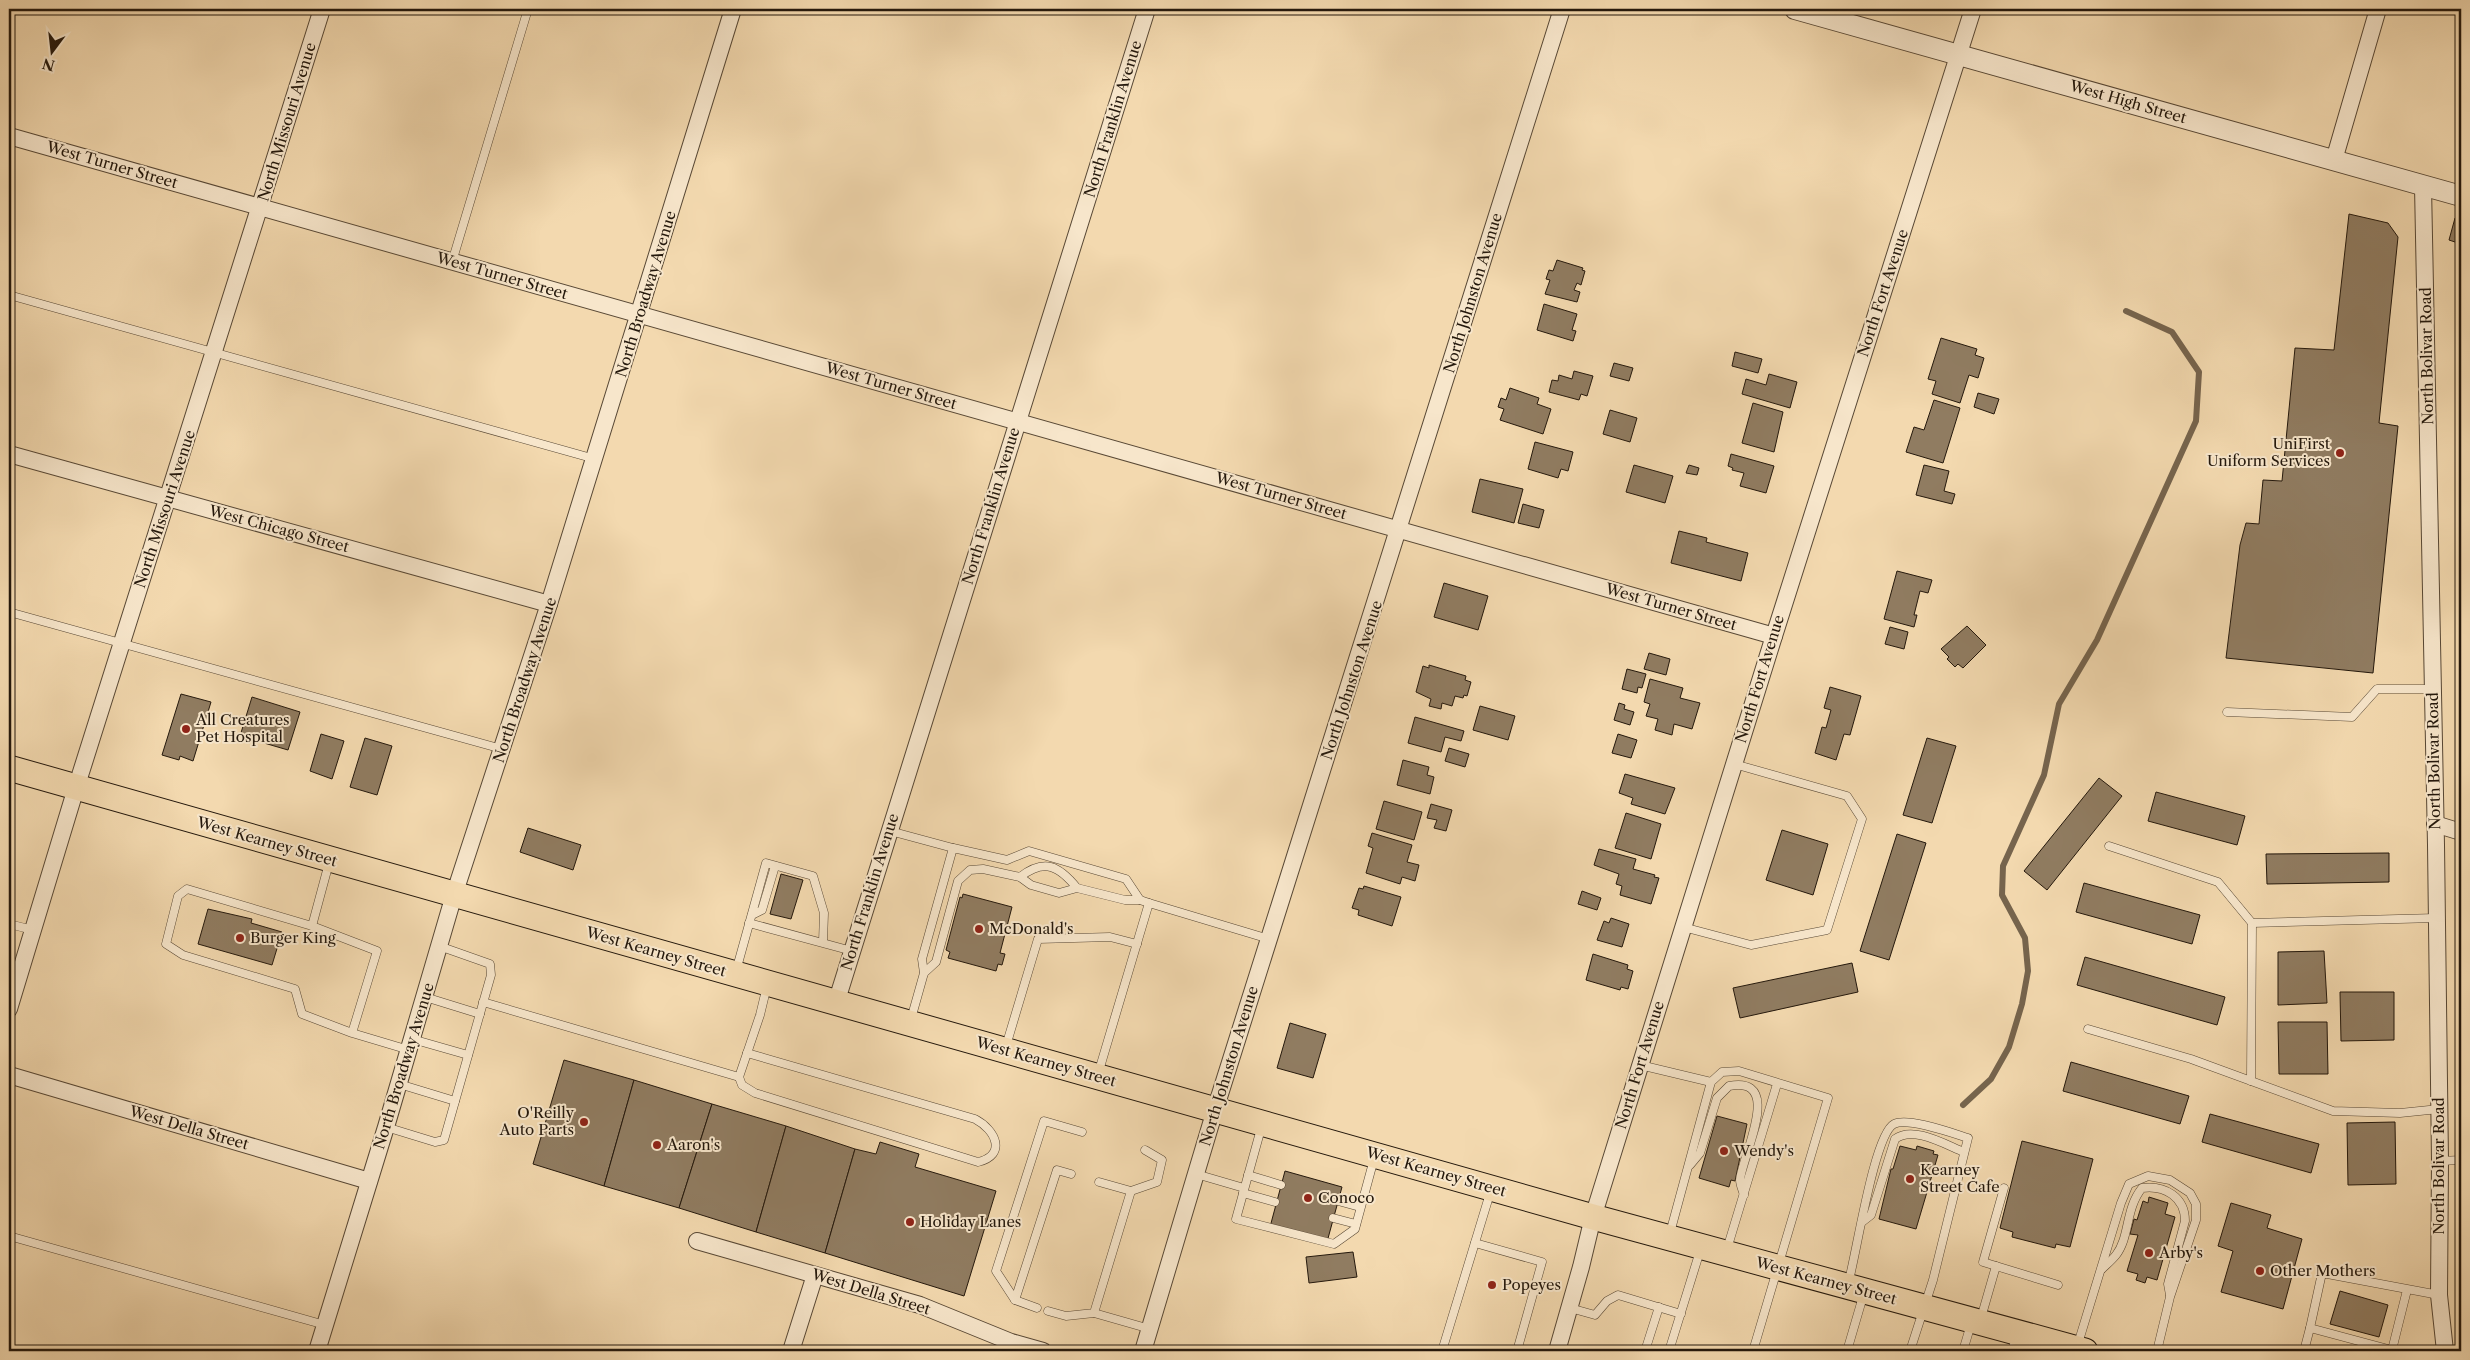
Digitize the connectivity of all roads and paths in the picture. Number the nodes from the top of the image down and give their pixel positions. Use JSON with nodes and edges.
{"nodes":[{"id":1,"x":322,"y":9,"type":"edge"},
{"id":2,"x":528,"y":9,"type":"edge"},
{"id":3,"x":733,"y":9,"type":"edge"},
{"id":4,"x":1147,"y":9,"type":"edge"},
{"id":5,"x":1562,"y":9,"type":"edge"},
{"id":6,"x":1795,"y":9,"type":"edge"},
{"id":7,"x":1973,"y":9,"type":"edge"},
{"id":8,"x":2378,"y":9,"type":"edge"},
{"id":9,"x":1959,"y":54,"type":"junction"},
{"id":10,"x":9,"y":136,"type":"edge"},
{"id":11,"x":2334,"y":160,"type":"junction"},
{"id":12,"x":2424,"y":186,"type":"junction"},
{"id":13,"x":2461,"y":196,"type":"edge"},
{"id":14,"x":260,"y":207,"type":"junction"},
{"id":15,"x":452,"y":262,"type":"junction"},
{"id":16,"x":9,"y":295,"type":"edge"},
{"id":17,"x":640,"y":314,"type":"junction"},
{"id":18,"x":214,"y":352,"type":"junction"},
{"id":19,"x":1018,"y":421,"type":"junction"},
{"id":20,"x":9,"y":454,"type":"edge"},
{"id":21,"x":595,"y":459,"type":"junction"},
{"id":22,"x":168,"y":499,"type":"junction"},
{"id":23,"x":1399,"y":529,"type":"junction"},
{"id":24,"x":550,"y":604,"type":"junction"},
{"id":25,"x":9,"y":612,"type":"edge"},
{"id":26,"x":1774,"y":636,"type":"junction"},
{"id":27,"x":121,"y":644,"type":"junction"},
{"id":28,"x":2432,"y":688,"type":"junction"},
{"id":29,"x":2227,"y":712,"type":"dead end"},
{"id":30,"x":502,"y":749,"type":"junction"},
{"id":31,"x":1734,"y":764,"type":"junction"},
{"id":32,"x":9,"y":768,"type":"edge"},
{"id":33,"x":76,"y":788,"type":"junction"},
{"id":34,"x":2435,"y":824,"type":"junction"},
{"id":35,"x":890,"y":831,"type":"junction"},
{"id":36,"x":2461,"y":832,"type":"edge"},
{"id":37,"x":2109,"y":846,"type":"dead end"},
{"id":38,"x":953,"y":848,"type":"junction"},
{"id":39,"x":330,"y":860,"type":"junction"},
{"id":40,"x":1020,"y":877,"type":"junction"},
{"id":41,"x":1077,"y":888,"type":"junction"},
{"id":42,"x":454,"y":895,"type":"junction"},
{"id":43,"x":1140,"y":900,"type":"junction"},
{"id":44,"x":1149,"y":903,"type":"junction"},
{"id":45,"x":2436,"y":918,"type":"junction"},
{"id":46,"x":749,"y":923,"type":"junction"},
{"id":47,"x":2252,"y":923,"type":"junction"},
{"id":48,"x":9,"y":924,"type":"edge"},
{"id":49,"x":312,"y":926,"type":"junction"},
{"id":50,"x":1683,"y":927,"type":"junction"},
{"id":51,"x":33,"y":930,"type":"junction"},
{"id":52,"x":1269,"y":938,"type":"junction"},
{"id":53,"x":823,"y":942,"type":"junction"},
{"id":54,"x":1137,"y":944,"type":"junction"},
{"id":55,"x":440,"y":946,"type":"junction"},
{"id":56,"x":852,"y":950,"type":"junction"},
{"id":57,"x":924,"y":973,"type":"junction"},
{"id":58,"x":735,"y":975,"type":"junction"},
{"id":59,"x":768,"y":984,"type":"junction"},
{"id":60,"x":425,"y":997,"type":"junction"},
{"id":61,"x":483,"y":1002,"type":"junction"},
{"id":62,"x":836,"y":1003,"type":"junction"},
{"id":63,"x":9,"y":1009,"type":"edge"},
{"id":64,"x":480,"y":1014,"type":"junction"},
{"id":65,"x":910,"y":1024,"type":"junction"},
{"id":66,"x":2088,"y":1029,"type":"dead end"},
{"id":67,"x":352,"y":1033,"type":"junction"},
{"id":68,"x":411,"y":1044,"type":"junction"},
{"id":69,"x":1005,"y":1051,"type":"junction"},
{"id":70,"x":747,"y":1053,"type":"junction"},
{"id":71,"x":468,"y":1056,"type":"junction"},
{"id":72,"x":1640,"y":1065,"type":"junction"},
{"id":73,"x":9,"y":1075,"type":"edge"},
{"id":74,"x":739,"y":1077,"type":"junction"},
{"id":75,"x":1097,"y":1077,"type":"junction"},
{"id":76,"x":2251,"y":1081,"type":"junction"},
{"id":77,"x":1711,"y":1082,"type":"junction"},
{"id":78,"x":399,"y":1084,"type":"junction"},
{"id":79,"x":1777,"y":1084,"type":"junction"},
{"id":80,"x":455,"y":1101,"type":"junction"},
{"id":81,"x":2439,"y":1109,"type":"junction"},
{"id":82,"x":1215,"y":1110,"type":"junction"},
{"id":83,"x":1262,"y":1123,"type":"junction"},
{"id":84,"x":386,"y":1127,"type":"junction"},
{"id":85,"x":1082,"y":1132,"type":"dead end"},
{"id":86,"x":1145,"y":1150,"type":"dead end"},
{"id":87,"x":1964,"y":1152,"type":"junction"},
{"id":88,"x":1375,"y":1155,"type":"junction"},
{"id":89,"x":2461,"y":1160,"type":"edge"},
{"id":90,"x":2440,"y":1161,"type":"junction"},
{"id":91,"x":1687,"y":1169,"type":"junction"},
{"id":92,"x":1071,"y":1174,"type":"dead end"},
{"id":93,"x":1196,"y":1174,"type":"junction"},
{"id":94,"x":1248,"y":1175,"type":"junction"},
{"id":95,"x":369,"y":1181,"type":"junction"},
{"id":96,"x":1099,"y":1182,"type":"dead end"},
{"id":97,"x":1281,"y":1185,"type":"dead end"},
{"id":98,"x":1492,"y":1188,"type":"junction"},
{"id":99,"x":2004,"y":1188,"type":"dead end"},
{"id":100,"x":1131,"y":1191,"type":"junction"},
{"id":101,"x":1244,"y":1191,"type":"junction"},
{"id":102,"x":1744,"y":1195,"type":"junction"},
{"id":103,"x":1338,"y":1201,"type":"dead end"},
{"id":104,"x":1275,"y":1202,"type":"dead end"},
{"id":105,"x":1360,"y":1207,"type":"junction"},
{"id":106,"x":1592,"y":1217,"type":"junction"},
{"id":107,"x":1333,"y":1218,"type":"dead end"},
{"id":108,"x":1862,"y":1222,"type":"junction"},
{"id":109,"x":1356,"y":1224,"type":"junction"},
{"id":110,"x":9,"y":1236,"type":"edge"},
{"id":111,"x":1668,"y":1238,"type":"junction"},
{"id":112,"x":697,"y":1241,"type":"dead end"},
{"id":113,"x":1475,"y":1243,"type":"junction"},
{"id":114,"x":1701,"y":1246,"type":"junction"},
{"id":115,"x":1726,"y":1253,"type":"junction"},
{"id":116,"x":1996,"y":1266,"type":"junction"},
{"id":117,"x":1777,"y":1267,"type":"junction"},
{"id":118,"x":2101,"y":1270,"type":"junction"},
{"id":119,"x":815,"y":1274,"type":"junction"},
{"id":120,"x":2058,"y":1285,"type":"dead end"},
{"id":121,"x":1856,"y":1289,"type":"junction"},
{"id":122,"x":2407,"y":1290,"type":"junction"},
{"id":123,"x":2439,"y":1295,"type":"junction"},
{"id":124,"x":2170,"y":1297,"type":"junction"},
{"id":125,"x":1014,"y":1300,"type":"junction"},
{"id":126,"x":1659,"y":1307,"type":"junction"},
{"id":127,"x":1037,"y":1308,"type":"dead end"},
{"id":128,"x":1570,"y":1308,"type":"junction"},
{"id":129,"x":1925,"y":1308,"type":"junction"},
{"id":130,"x":1048,"y":1311,"type":"dead end"},
{"id":131,"x":1094,"y":1313,"type":"junction"},
{"id":132,"x":1681,"y":1314,"type":"junction"},
{"id":133,"x":1976,"y":1321,"type":"junction"},
{"id":134,"x":325,"y":1325,"type":"junction"},
{"id":135,"x":2310,"y":1328,"type":"junction"},
{"id":136,"x":1150,"y":1329,"type":"junction"},
{"id":137,"x":2014,"y":1342,"type":"edge"},
{"id":138,"x":2441,"y":1346,"type":"edge"},
{"id":139,"x":2080,"y":1350,"type":"edge"},
{"id":140,"x":317,"y":1351,"type":"edge"},
{"id":141,"x":791,"y":1351,"type":"edge"},
{"id":142,"x":1043,"y":1351,"type":"edge"},
{"id":143,"x":1143,"y":1351,"type":"edge"},
{"id":144,"x":1442,"y":1351,"type":"edge"},
{"id":145,"x":1520,"y":1351,"type":"edge"},
{"id":146,"x":1557,"y":1351,"type":"edge"},
{"id":147,"x":1645,"y":1351,"type":"edge"},
{"id":148,"x":1669,"y":1351,"type":"edge"},
{"id":149,"x":1753,"y":1351,"type":"edge"},
{"id":150,"x":1847,"y":1351,"type":"edge"},
{"id":151,"x":1910,"y":1351,"type":"edge"},
{"id":152,"x":1963,"y":1351,"type":"edge"},
{"id":153,"x":2157,"y":1351,"type":"edge"},
{"id":154,"x":2304,"y":1351,"type":"edge"}],
"edges":[{"from":1,"to":14,"type":"street","name":"North Missouri Avenue"},
{"from":2,"to":15,"type":"lane"},
{"from":3,"to":17,"type":"street","name":"North Broadway Avenue"},
{"from":4,"to":19,"type":"street","name":"North Franklin Avenue"},
{"from":5,"to":23,"type":"street","name":"North Johnston Avenue"},
{"from":6,"to":9,"type":"street","name":"West High Street"},
{"from":7,"to":9,"type":"street","name":"North Fort Avenue"},
{"from":8,"to":11,"type":"street"},
{"from":9,"to":11,"type":"street","name":"West High Street"},
{"from":9,"to":26,"type":"street","name":"North Fort Avenue"},
{"from":10,"to":14,"type":"street","name":"West Turner Street"},
{"from":11,"to":12,"type":"street","name":"West High Street"},
{"from":12,"to":13,"type":"street","name":"West High Street"},
{"from":12,"to":28,"type":"street","name":"North Bolivar Road"},
{"from":14,"to":15,"type":"street","name":"West Turner Street"},
{"from":14,"to":18,"type":"street","name":"North Missouri Avenue"},
{"from":15,"to":17,"type":"street","name":"West Turner Street"},
{"from":16,"to":18,"type":"lane"},
{"from":17,"to":19,"type":"street","name":"West Turner Street"},
{"from":17,"to":21,"type":"street","name":"North Broadway Avenue"},
{"from":18,"to":21,"type":"lane"},
{"from":18,"to":22,"type":"street","name":"North Missouri Avenue"},
{"from":19,"to":23,"type":"street","name":"West Turner Street"},
{"from":19,"to":35,"type":"street","name":"North Franklin Avenue"},
{"from":20,"to":22,"type":"street","name":"West Chicago Street"},
{"from":21,"to":24,"type":"street","name":"North Broadway Avenue"},
{"from":22,"to":24,"type":"street","name":"West Chicago Street"},
{"from":22,"to":27,"type":"street","name":"North Missouri Avenue"},
{"from":23,"to":26,"type":"street","name":"West Turner Street"},
{"from":23,"to":52,"type":"street","name":"North Johnston Avenue"},
{"from":24,"to":30,"type":"street","name":"North Broadway Avenue"},
{"from":25,"to":27,"type":"lane"},
{"from":26,"to":31,"type":"street","name":"North Fort Avenue"},
{"from":27,"to":30,"type":"lane"},
{"from":27,"to":33,"type":"street","name":"North Missouri Avenue"},
{"from":28,"to":29,"type":"lane"},
{"from":28,"to":34,"type":"street","name":"North Bolivar Road"},
{"from":30,"to":42,"type":"street","name":"North Broadway Avenue"},
{"from":31,"to":50,"type":"street","name":"North Fort Avenue"},
{"from":31,"to":50,"type":"lane"},
{"from":32,"to":33,"type":"main road","name":"West Kearney Street"},
{"from":33,"to":39,"type":"main road","name":"West Kearney Street"},
{"from":33,"to":51,"type":"street","name":"North Missouri Avenue"},
{"from":34,"to":36,"type":"street"},
{"from":34,"to":45,"type":"street","name":"North Bolivar Road"},
{"from":35,"to":38,"type":"lane"},
{"from":35,"to":56,"type":"street","name":"North Franklin Avenue"},
{"from":37,"to":47,"type":"lane"},
{"from":38,"to":43,"type":"lane"},
{"from":38,"to":57,"type":"lane"},
{"from":39,"to":42,"type":"main road","name":"West Kearney Street"},
{"from":39,"to":49,"type":"lane"},
{"from":40,"to":41,"type":"lane"},
{"from":40,"to":41,"type":"lane"},
{"from":40,"to":57,"type":"lane"},
{"from":41,"to":43,"type":"lane"},
{"from":42,"to":55,"type":"street","name":"North Broadway Avenue"},
{"from":42,"to":58,"type":"main road","name":"West Kearney Street"},
{"from":43,"to":44,"type":"lane"},
{"from":44,"to":52,"type":"lane"},
{"from":44,"to":54,"type":"lane"},
{"from":45,"to":47,"type":"lane"},
{"from":45,"to":81,"type":"street","name":"North Bolivar Road"},
{"from":46,"to":53,"type":"lane"},
{"from":46,"to":53,"type":"lane"},
{"from":46,"to":58,"type":"lane"},
{"from":47,"to":76,"type":"lane"},
{"from":48,"to":51,"type":"lane"},
{"from":49,"to":67,"type":"lane"},
{"from":49,"to":67,"type":"lane"},
{"from":50,"to":72,"type":"street","name":"North Fort Avenue"},
{"from":51,"to":63,"type":"street","name":"North Missouri Avenue"},
{"from":52,"to":82,"type":"street","name":"North Johnston Avenue"},
{"from":53,"to":56,"type":"lane"},
{"from":54,"to":69,"type":"lane"},
{"from":54,"to":75,"type":"lane"},
{"from":55,"to":60,"type":"street","name":"North Broadway Avenue"},
{"from":55,"to":61,"type":"lane"},
{"from":56,"to":62,"type":"street","name":"North Franklin Avenue"},
{"from":57,"to":65,"type":"lane"},
{"from":58,"to":59,"type":"main road","name":"West Kearney Street"},
{"from":59,"to":62,"type":"main road","name":"West Kearney Street"},
{"from":59,"to":70,"type":"lane"},
{"from":60,"to":64,"type":"lane"},
{"from":60,"to":68,"type":"street","name":"North Broadway Avenue"},
{"from":61,"to":64,"type":"lane"},
{"from":61,"to":74,"type":"lane"},
{"from":62,"to":65,"type":"main road","name":"West Kearney Street"},
{"from":64,"to":71,"type":"lane"},
{"from":65,"to":69,"type":"main road","name":"West Kearney Street"},
{"from":66,"to":76,"type":"lane"},
{"from":67,"to":68,"type":"lane"},
{"from":68,"to":71,"type":"lane"},
{"from":68,"to":78,"type":"street","name":"North Broadway Avenue"},
{"from":69,"to":75,"type":"main road","name":"West Kearney Street"},
{"from":70,"to":74,"type":"lane"},
{"from":70,"to":74,"type":"lane"},
{"from":71,"to":80,"type":"lane"},
{"from":72,"to":77,"type":"lane"},
{"from":72,"to":106,"type":"street","name":"North Fort Avenue"},
{"from":73,"to":95,"type":"street","name":"West Della Street"},
{"from":75,"to":82,"type":"main road","name":"West Kearney Street"},
{"from":76,"to":81,"type":"lane"},
{"from":77,"to":79,"type":"lane"},
{"from":77,"to":91,"type":"lane"},
{"from":78,"to":80,"type":"lane"},
{"from":78,"to":84,"type":"street","name":"North Broadway Avenue"},
{"from":79,"to":102,"type":"lane"},
{"from":79,"to":117,"type":"lane"},
{"from":80,"to":84,"type":"lane"},
{"from":81,"to":90,"type":"street","name":"North Bolivar Road"},
{"from":82,"to":83,"type":"main road","name":"West Kearney Street"},
{"from":82,"to":93,"type":"street","name":"North Johnston Avenue"},
{"from":83,"to":88,"type":"main road","name":"West Kearney Street"},
{"from":83,"to":94,"type":"lane"},
{"from":84,"to":95,"type":"street","name":"North Broadway Avenue"},
{"from":85,"to":125,"type":"lane"},
{"from":86,"to":100,"type":"lane"},
{"from":87,"to":108,"type":"lane"},
{"from":87,"to":108,"type":"lane"},
{"from":87,"to":129,"type":"lane"},
{"from":88,"to":98,"type":"main road","name":"West Kearney Street"},
{"from":88,"to":105,"type":"lane"},
{"from":89,"to":90,"type":"lane"},
{"from":90,"to":123,"type":"street","name":"North Bolivar Road"},
{"from":91,"to":102,"type":"lane"},
{"from":91,"to":111,"type":"lane"},
{"from":92,"to":125,"type":"lane"},
{"from":93,"to":101,"type":"lane"},
{"from":93,"to":136,"type":"street","name":"North Johnston Avenue"},
{"from":94,"to":97,"type":"lane"},
{"from":94,"to":101,"type":"lane"},
{"from":95,"to":134,"type":"street","name":"North Broadway Avenue"},
{"from":96,"to":100,"type":"lane"},
{"from":98,"to":106,"type":"main road","name":"West Kearney Street"},
{"from":98,"to":113,"type":"lane"},
{"from":99,"to":116,"type":"lane"},
{"from":100,"to":131,"type":"lane"},
{"from":101,"to":104,"type":"lane"},
{"from":101,"to":109,"type":"lane"},
{"from":102,"to":115,"type":"lane"},
{"from":103,"to":105,"type":"lane"},
{"from":105,"to":109,"type":"lane"},
{"from":106,"to":111,"type":"main road","name":"West Kearney Street"},
{"from":106,"to":128,"type":"street","name":"North Fort Avenue"},
{"from":107,"to":109,"type":"lane"},
{"from":108,"to":121,"type":"lane"},
{"from":110,"to":134,"type":"lane"},
{"from":111,"to":114,"type":"main road","name":"West Kearney Street"},
{"from":112,"to":119,"type":"street","name":"West Della Street"},
{"from":113,"to":144,"type":"lane"},
{"from":113,"to":145,"type":"lane"},
{"from":114,"to":115,"type":"main road","name":"West Kearney Street"},
{"from":114,"to":132,"type":"lane"},
{"from":115,"to":117,"type":"main road","name":"West Kearney Street"},
{"from":116,"to":120,"type":"lane"},
{"from":116,"to":133,"type":"lane"},
{"from":117,"to":121,"type":"main road","name":"West Kearney Street"},
{"from":117,"to":149,"type":"lane"},
{"from":118,"to":124,"type":"lane"},
{"from":118,"to":124,"type":"lane"},
{"from":118,"to":139,"type":"lane"},
{"from":119,"to":141,"type":"street"},
{"from":119,"to":142,"type":"street","name":"West Della Street"},
{"from":121,"to":129,"type":"main road","name":"West Kearney Street"},
{"from":121,"to":150,"type":"lane"},
{"from":122,"to":123,"type":"lane"},
{"from":122,"to":135,"type":"lane"},
{"from":122,"to":135,"type":"lane"},
{"from":123,"to":138,"type":"street","name":"North Bolivar Road"},
{"from":124,"to":153,"type":"lane"},
{"from":125,"to":127,"type":"lane"},
{"from":126,"to":128,"type":"lane"},
{"from":126,"to":132,"type":"lane"},
{"from":126,"to":147,"type":"lane"},
{"from":128,"to":146,"type":"street","name":"North Fort Avenue"},
{"from":129,"to":133,"type":"main road","name":"West Kearney Street"},
{"from":129,"to":151,"type":"lane"},
{"from":130,"to":131,"type":"lane"},
{"from":131,"to":136,"type":"lane"},
{"from":132,"to":148,"type":"lane"},
{"from":133,"to":137,"type":"main road","name":"West Kearney Street"},
{"from":133,"to":152,"type":"lane"},
{"from":134,"to":140,"type":"street","name":"North Broadway Avenue"},
{"from":135,"to":154,"type":"lane"},
{"from":136,"to":143,"type":"street","name":"North Johnston Avenue"},
{"from":137,"to":139,"type":"main road","name":"West Kearney Street"}]}
